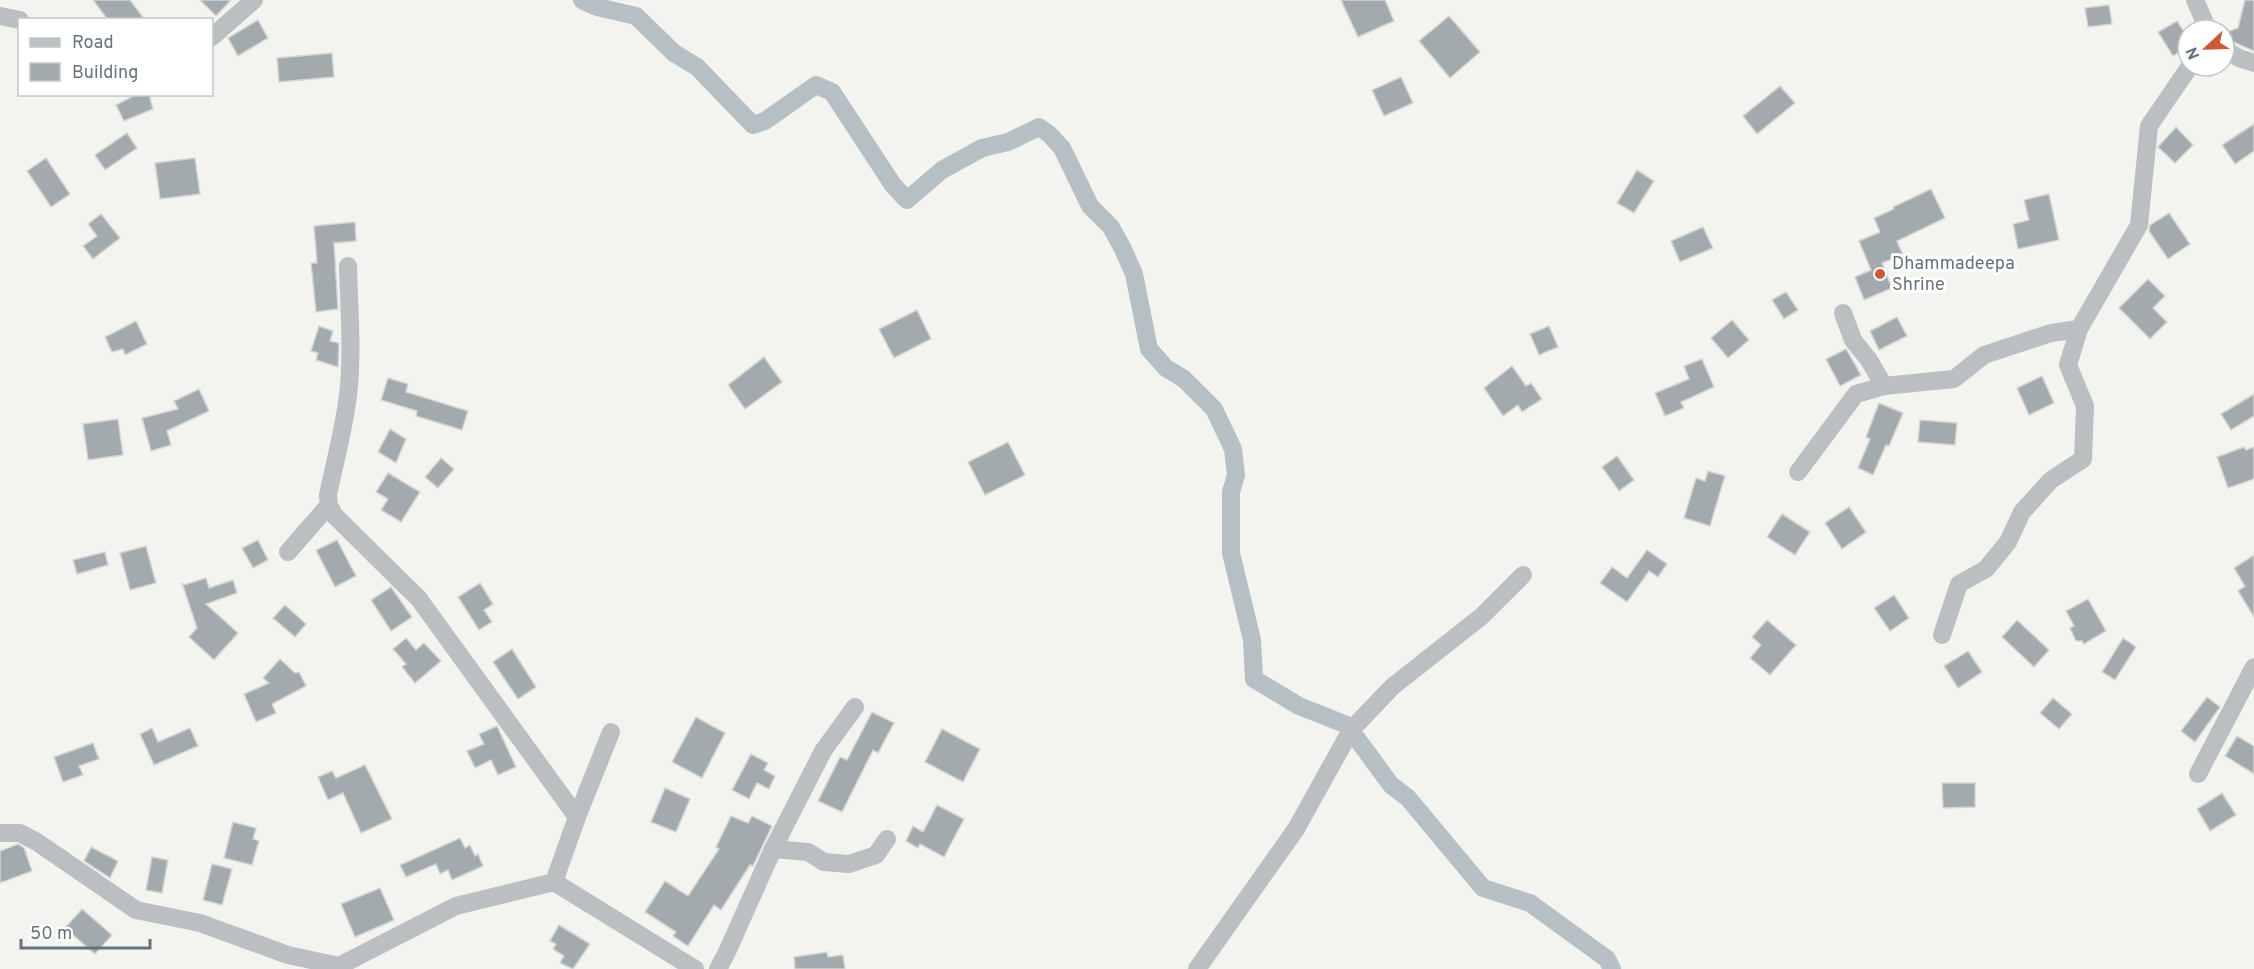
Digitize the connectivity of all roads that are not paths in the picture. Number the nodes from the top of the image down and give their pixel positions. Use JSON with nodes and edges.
{"nodes":[{"id":1,"x":254,"y":0,"type":"edge"},
{"id":2,"x":2195,"y":0,"type":"edge"},
{"id":3,"x":0,"y":16,"type":"edge"},
{"id":4,"x":2203,"y":18,"type":"edge"},
{"id":5,"x":18,"y":20,"type":"edge"},
{"id":6,"x":213,"y":36,"type":"edge"},
{"id":7,"x":2236,"y":56,"type":"edge"},
{"id":8,"x":2254,"y":63,"type":"edge"},
{"id":9,"x":2182,"y":78,"type":"edge"},
{"id":10,"x":348,"y":266,"type":"dead end"},
{"id":11,"x":1843,"y":313,"type":"dead end"},
{"id":12,"x":2079,"y":329,"type":"junction"},
{"id":13,"x":1884,"y":386,"type":"junction"},
{"id":14,"x":1798,"y":472,"type":"dead end"},
{"id":15,"x":329,"y":505,"type":"junction"},
{"id":16,"x":288,"y":552,"type":"dead end"},
{"id":17,"x":1523,"y":575,"type":"dead end"},
{"id":18,"x":1942,"y":635,"type":"dead end"},
{"id":19,"x":2254,"y":667,"type":"edge"},
{"id":20,"x":855,"y":707,"type":"dead end"},
{"id":21,"x":611,"y":732,"type":"dead end"},
{"id":22,"x":2198,"y":774,"type":"dead end"},
{"id":23,"x":577,"y":817,"type":"junction"},
{"id":24,"x":0,"y":833,"type":"edge"},
{"id":25,"x":887,"y":838,"type":"dead end"},
{"id":26,"x":773,"y":849,"type":"junction"},
{"id":27,"x":554,"y":882,"type":"junction"},
{"id":28,"x":695,"y":969,"type":"edge"},
{"id":29,"x":718,"y":969,"type":"edge"},
{"id":30,"x":1197,"y":969,"type":"edge"}],
"edges":[{"from":1,"to":6,"type":"street"},
{"from":2,"to":4,"type":"street"},
{"from":3,"to":5,"type":"street"},
{"from":7,"to":8,"type":"street"},
{"from":9,"to":12,"type":"street"},
{"from":10,"to":15,"type":"street"},
{"from":11,"to":13,"type":"street"},
{"from":12,"to":13,"type":"street"},
{"from":12,"to":18,"type":"street"},
{"from":13,"to":14,"type":"street"},
{"from":15,"to":16,"type":"street"},
{"from":15,"to":23,"type":"street"},
{"from":17,"to":30,"type":"street"},
{"from":19,"to":22,"type":"street"},
{"from":20,"to":26,"type":"street"},
{"from":21,"to":23,"type":"street"},
{"from":23,"to":27,"type":"street"},
{"from":24,"to":27,"type":"street"},
{"from":25,"to":26,"type":"street"},
{"from":26,"to":29,"type":"street"},
{"from":27,"to":28,"type":"street"}]}
